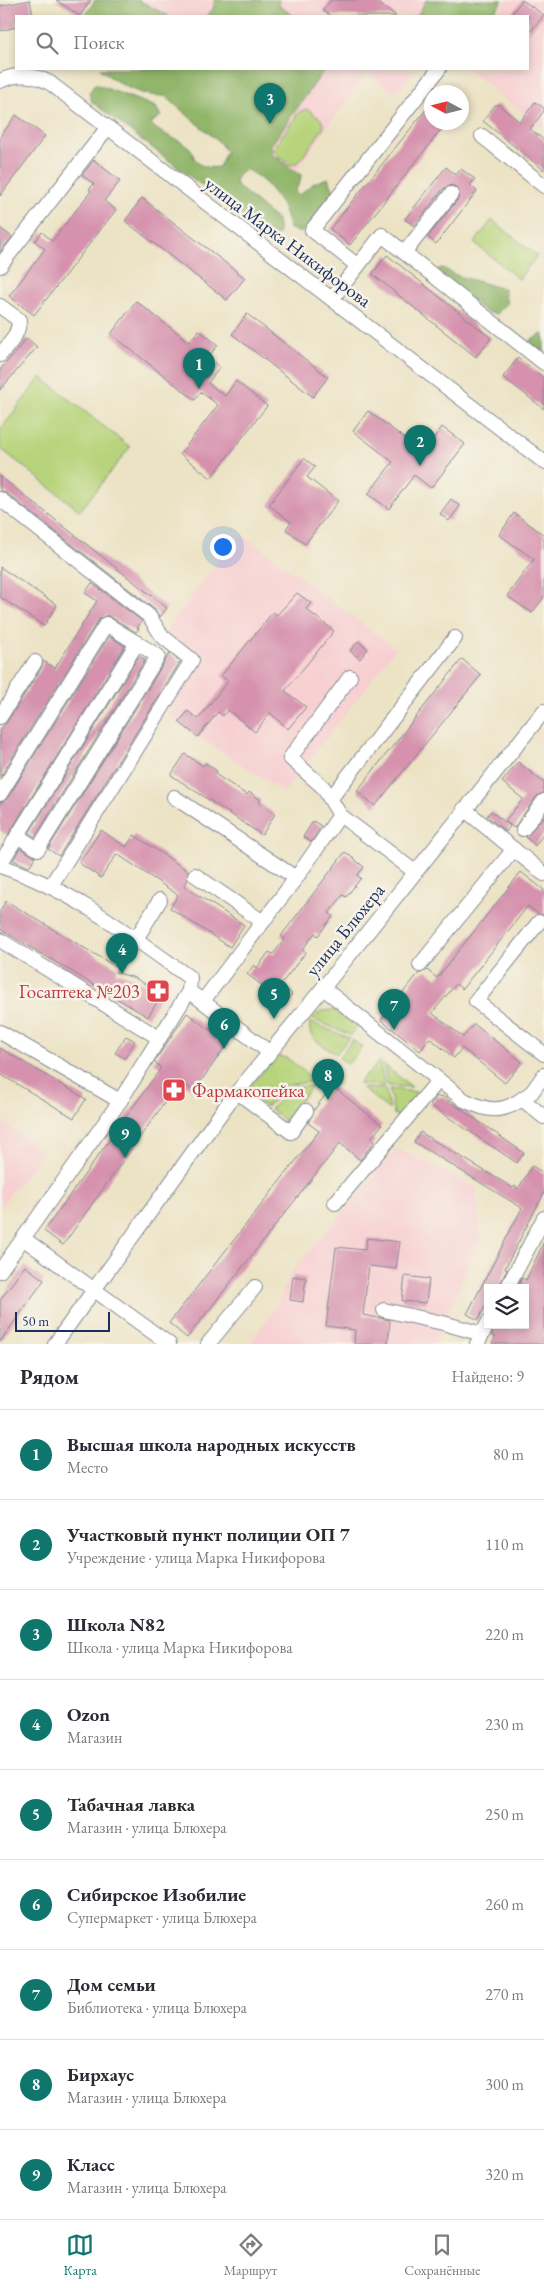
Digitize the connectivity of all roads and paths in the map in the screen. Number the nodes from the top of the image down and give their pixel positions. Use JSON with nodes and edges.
{"nodes":[{"id":1,"x":438,"y":70,"type":"edge"},
{"id":2,"x":0,"y":81,"type":"edge"},
{"id":3,"x":108,"y":127,"type":"junction"},
{"id":4,"x":482,"y":136,"type":"dead end"},
{"id":5,"x":544,"y":186,"type":"edge"},
{"id":6,"x":451,"y":194,"type":"dead end"},
{"id":7,"x":404,"y":252,"type":"junction"},
{"id":8,"x":0,"y":266,"type":"edge"},
{"id":9,"x":358,"y":266,"type":"junction"},
{"id":10,"x":332,"y":299,"type":"junction"},
{"id":11,"x":0,"y":306,"type":"edge"},
{"id":12,"x":0,"y":355,"type":"edge"},
{"id":13,"x":544,"y":363,"type":"edge"},
{"id":14,"x":544,"y":462,"type":"edge"},
{"id":15,"x":0,"y":499,"type":"edge"},
{"id":16,"x":455,"y":638,"type":"dead end"},
{"id":17,"x":138,"y":643,"type":"junction"},
{"id":18,"x":35,"y":662,"type":"dead end"},
{"id":19,"x":350,"y":677,"type":"dead end"},
{"id":20,"x":544,"y":711,"type":"edge"},
{"id":21,"x":0,"y":717,"type":"edge"},
{"id":22,"x":0,"y":794,"type":"edge"},
{"id":23,"x":174,"y":797,"type":"dead end"},
{"id":24,"x":331,"y":798,"type":"junction"},
{"id":25,"x":544,"y":801,"type":"edge"},
{"id":26,"x":464,"y":809,"type":"junction"},
{"id":27,"x":340,"y":815,"type":"junction"},
{"id":28,"x":523,"y":829,"type":"dead end"},
{"id":29,"x":9,"y":841,"type":"edge"},
{"id":30,"x":514,"y":849,"type":"junction"},
{"id":31,"x":0,"y":865,"type":"edge"},
{"id":32,"x":415,"y":872,"type":"junction"},
{"id":33,"x":544,"y":874,"type":"edge"},
{"id":34,"x":195,"y":875,"type":"dead end"},
{"id":35,"x":296,"y":878,"type":"junction"},
{"id":36,"x":50,"y":887,"type":"junction"},
{"id":37,"x":160,"y":900,"type":"dead end"},
{"id":38,"x":263,"y":922,"type":"junction"},
{"id":39,"x":539,"y":922,"type":"dead end"},
{"id":40,"x":0,"y":940,"type":"edge"},
{"id":41,"x":136,"y":940,"type":"junction"},
{"id":42,"x":420,"y":965,"type":"dead end"},
{"id":43,"x":323,"y":988,"type":"junction"},
{"id":44,"x":189,"y":991,"type":"junction"},
{"id":45,"x":203,"y":1001,"type":"junction"},
{"id":46,"x":0,"y":1032,"type":"edge"},
{"id":47,"x":159,"y":1038,"type":"junction"},
{"id":48,"x":269,"y":1052,"type":"junction"},
{"id":49,"x":544,"y":1054,"type":"edge"},
{"id":50,"x":544,"y":1075,"type":"edge"},
{"id":51,"x":439,"y":1080,"type":"junction"},
{"id":52,"x":237,"y":1092,"type":"junction"},
{"id":53,"x":522,"y":1099,"type":"junction"},
{"id":54,"x":120,"y":1101,"type":"junction"},
{"id":55,"x":306,"y":1111,"type":"dead end"},
{"id":56,"x":544,"y":1117,"type":"edge"},
{"id":57,"x":335,"y":1203,"type":"dead end"},
{"id":58,"x":544,"y":1218,"type":"edge"},
{"id":59,"x":24,"y":1239,"type":"junction"},
{"id":60,"x":0,"y":1271,"type":"edge"},
{"id":61,"x":508,"y":1284,"type":"edge"},
{"id":62,"x":255,"y":1288,"type":"dead end"},
{"id":63,"x":94,"y":1292,"type":"junction"},
{"id":64,"x":384,"y":1310,"type":"dead end"},
{"id":65,"x":482,"y":1334,"type":"edge"},
{"id":66,"x":55,"y":1344,"type":"edge"},
{"id":67,"x":169,"y":1344,"type":"edge"},
{"id":68,"x":208,"y":1344,"type":"edge"}],
"edges":[{"from":1,"to":9,"type":"street"},
{"from":2,"to":3,"type":"street","name":"улица Марка Никифорова"},
{"from":3,"to":8,"type":"street"},
{"from":3,"to":10,"type":"street","name":"улица Марка Никифорова"},
{"from":4,"to":5,"type":"street"},
{"from":6,"to":7,"type":"street"},
{"from":7,"to":9,"type":"street"},
{"from":7,"to":13,"type":"street"},
{"from":9,"to":10,"type":"street"},
{"from":10,"to":14,"type":"street","name":"улица Марка Никифорова"},
{"from":11,"to":12,"type":"street"},
{"from":15,"to":36,"type":"street"},
{"from":16,"to":24,"type":"street"},
{"from":17,"to":22,"type":"street"},
{"from":17,"to":29,"type":"street"},
{"from":17,"to":29,"type":"street"},
{"from":18,"to":21,"type":"street"},
{"from":19,"to":24,"type":"street"},
{"from":20,"to":26,"type":"street","name":"улица Блюхера"},
{"from":23,"to":35,"type":"street"},
{"from":24,"to":27,"type":"street"},
{"from":25,"to":28,"type":"street"},
{"from":26,"to":30,"type":"street"},
{"from":26,"to":32,"type":"street","name":"улица Блюхера"},
{"from":27,"to":32,"type":"street"},
{"from":27,"to":35,"type":"street"},
{"from":29,"to":31,"type":"street"},
{"from":30,"to":33,"type":"street"},
{"from":30,"to":42,"type":"street"},
{"from":31,"to":36,"type":"street"},
{"from":32,"to":43,"type":"street","name":"улица Блюхера"},
{"from":34,"to":38,"type":"street"},
{"from":35,"to":38,"type":"street"},
{"from":36,"to":41,"type":"street"},
{"from":37,"to":41,"type":"street"},
{"from":38,"to":45,"type":"street"},
{"from":39,"to":49,"type":"street"},
{"from":40,"to":47,"type":"street"},
{"from":41,"to":44,"type":"street"},
{"from":43,"to":48,"type":"street","name":"улица Блюхера"},
{"from":43,"to":51,"type":"street"},
{"from":44,"to":45,"type":"street"},
{"from":44,"to":47,"type":"street"},
{"from":45,"to":48,"type":"street"},
{"from":46,"to":54,"type":"street"},
{"from":47,"to":54,"type":"street"},
{"from":48,"to":52,"type":"street","name":"улица Блюхера"},
{"from":50,"to":53,"type":"street"},
{"from":51,"to":53,"type":"street"},
{"from":51,"to":57,"type":"street"},
{"from":52,"to":55,"type":"street"},
{"from":52,"to":63,"type":"street","name":"улица Блюхера"},
{"from":53,"to":56,"type":"street"},
{"from":54,"to":59,"type":"street"},
{"from":58,"to":61,"type":"street"},
{"from":59,"to":60,"type":"street"},
{"from":59,"to":63,"type":"street"},
{"from":62,"to":68,"type":"street"},
{"from":63,"to":66,"type":"street","name":"улица Блюхера"},
{"from":63,"to":67,"type":"street"},
{"from":64,"to":65,"type":"street"}]}
